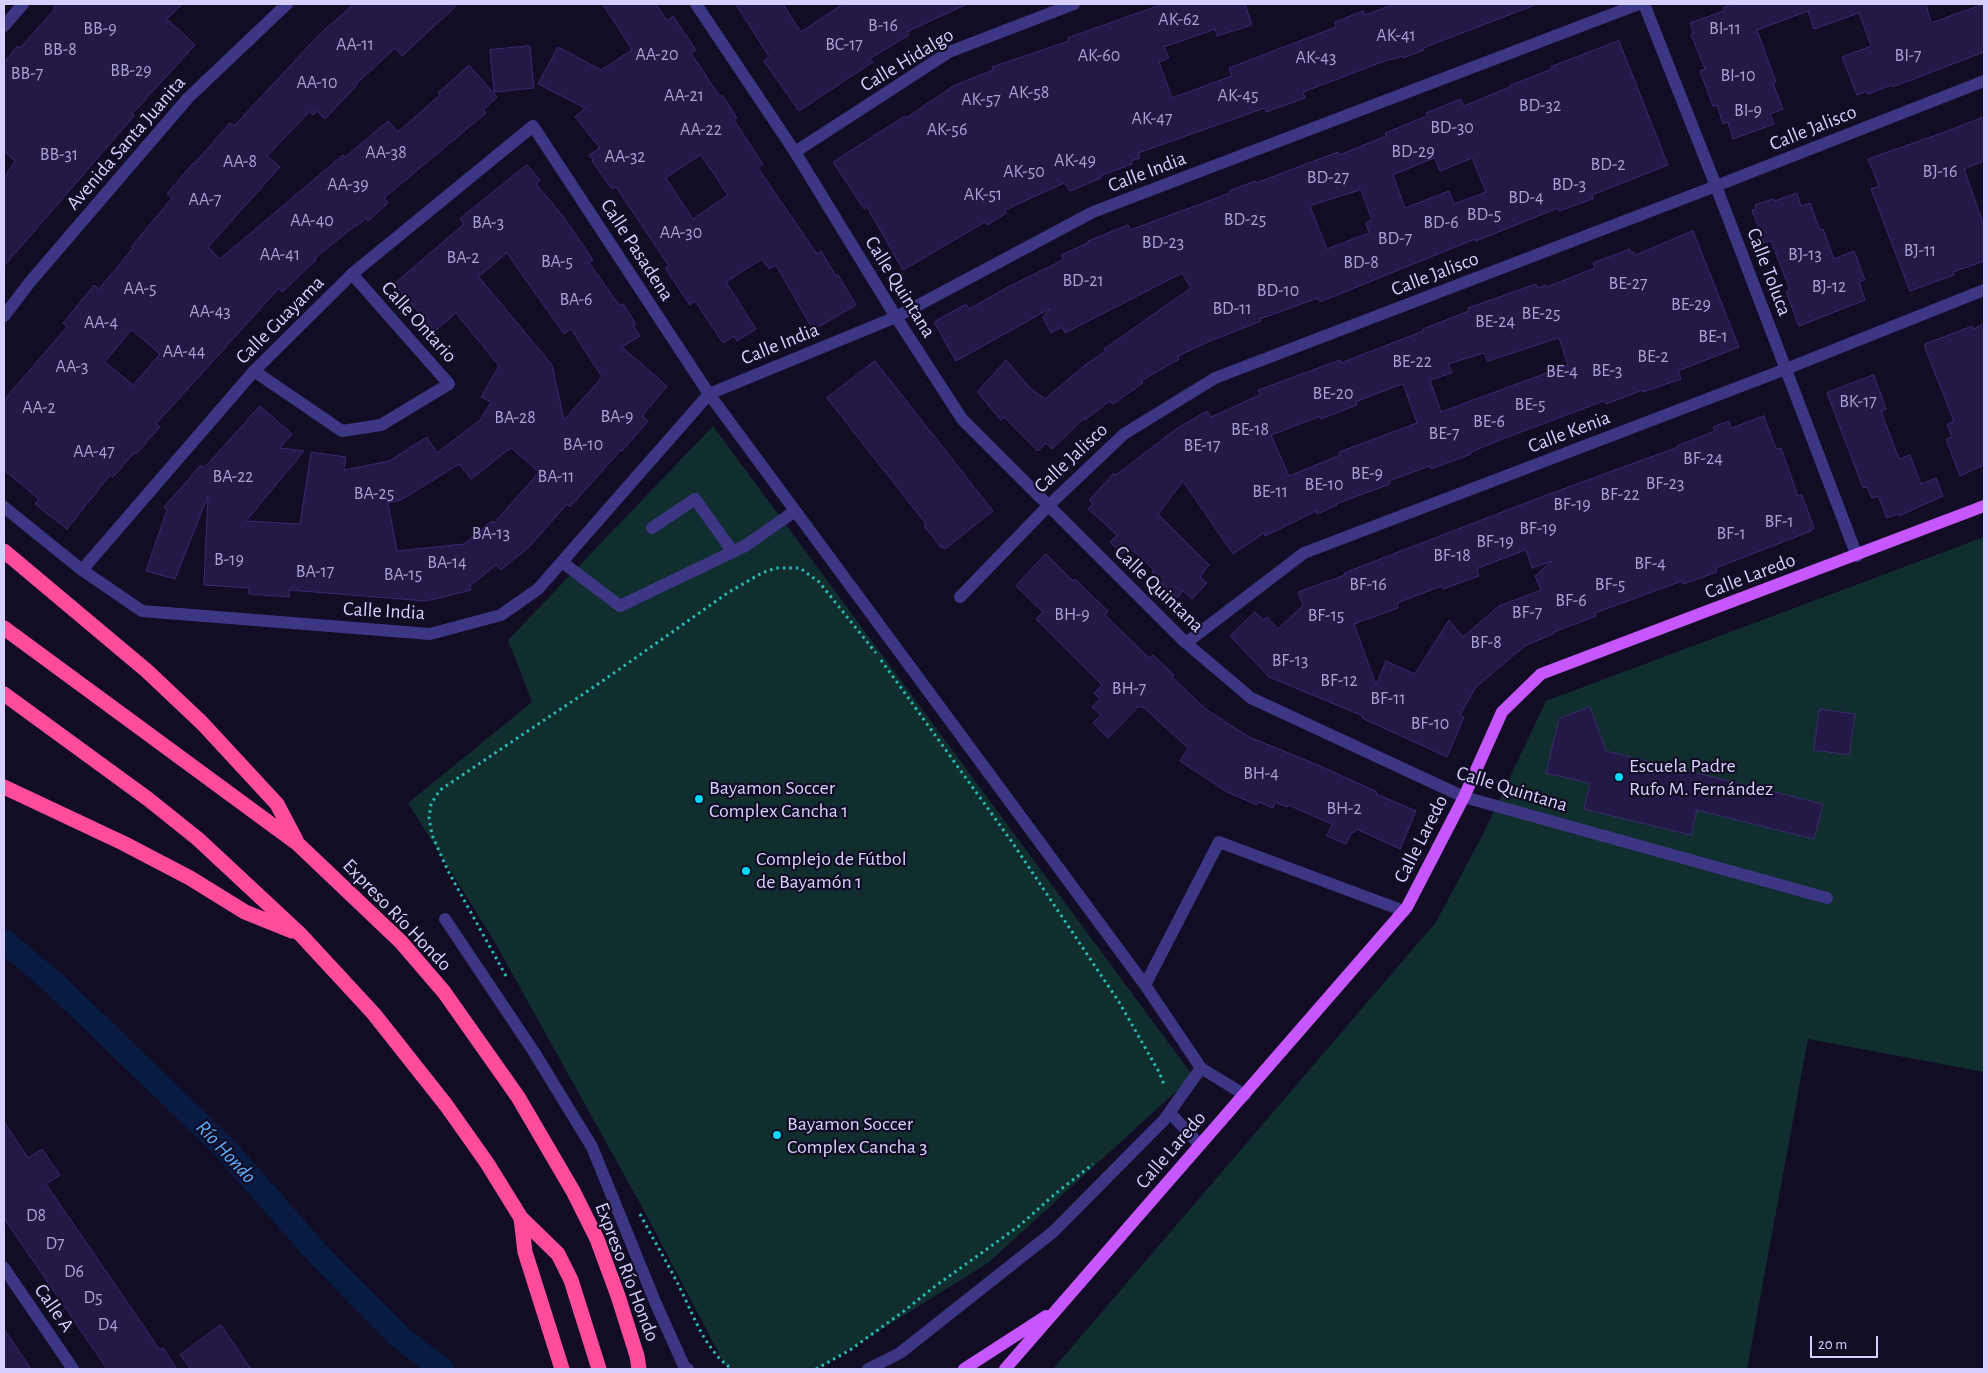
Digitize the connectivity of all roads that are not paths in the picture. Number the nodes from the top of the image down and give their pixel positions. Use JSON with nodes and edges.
{"nodes":[{"id":1,"x":22,"y":4,"type":"edge"},
{"id":2,"x":287,"y":4,"type":"edge"},
{"id":3,"x":696,"y":4,"type":"edge"},
{"id":4,"x":1074,"y":4,"type":"edge"},
{"id":5,"x":1638,"y":4,"type":"edge"},
{"id":6,"x":1644,"y":4,"type":"edge"},
{"id":7,"x":4,"y":26,"type":"edge"},
{"id":8,"x":1984,"y":81,"type":"edge"},
{"id":9,"x":533,"y":126,"type":"joint"},
{"id":10,"x":795,"y":152,"type":"junction"},
{"id":11,"x":1716,"y":186,"type":"junction"},
{"id":12,"x":352,"y":274,"type":"junction"},
{"id":13,"x":1984,"y":290,"type":"edge"},
{"id":14,"x":4,"y":316,"type":"edge"},
{"id":15,"x":896,"y":317,"type":"junction"},
{"id":16,"x":1786,"y":369,"type":"junction"},
{"id":17,"x":254,"y":371,"type":"junction"},
{"id":18,"x":709,"y":394,"type":"junction"},
{"id":19,"x":1048,"y":506,"type":"junction"},
{"id":20,"x":1984,"y":506,"type":"edge"},
{"id":21,"x":4,"y":507,"type":"edge"},
{"id":22,"x":794,"y":511,"type":"junction"},
{"id":23,"x":652,"y":528,"type":"dead end"},
{"id":24,"x":4,"y":551,"type":"edge"},
{"id":25,"x":733,"y":552,"type":"junction"},
{"id":26,"x":1857,"y":556,"type":"junction"},
{"id":27,"x":562,"y":562,"type":"junction"},
{"id":28,"x":82,"y":570,"type":"junction"},
{"id":29,"x":960,"y":598,"type":"dead end"},
{"id":30,"x":4,"y":628,"type":"edge"},
{"id":31,"x":1186,"y":643,"type":"junction"},
{"id":32,"x":4,"y":694,"type":"edge"},
{"id":33,"x":4,"y":787,"type":"edge"},
{"id":34,"x":1464,"y":797,"type":"junction"},
{"id":35,"x":298,"y":844,"type":"junction"},
{"id":36,"x":1827,"y":898,"type":"dead end"},
{"id":37,"x":1404,"y":911,"type":"junction"},
{"id":38,"x":445,"y":919,"type":"dead end"},
{"id":39,"x":300,"y":935,"type":"junction"},
{"id":40,"x":1145,"y":985,"type":"junction"},
{"id":41,"x":1201,"y":1068,"type":"junction"},
{"id":42,"x":1245,"y":1095,"type":"junction"},
{"id":43,"x":1170,"y":1113,"type":"junction"},
{"id":44,"x":1200,"y":1145,"type":"junction"},
{"id":45,"x":521,"y":1218,"type":"junction"},
{"id":46,"x":4,"y":1268,"type":"edge"},
{"id":47,"x":1059,"y":1308,"type":"junction"},
{"id":48,"x":640,"y":1365,"type":"edge"},
{"id":49,"x":74,"y":1369,"type":"edge"},
{"id":50,"x":562,"y":1369,"type":"edge"},
{"id":51,"x":599,"y":1369,"type":"edge"},
{"id":52,"x":688,"y":1369,"type":"edge"},
{"id":53,"x":868,"y":1369,"type":"edge"},
{"id":54,"x":964,"y":1369,"type":"edge"},
{"id":55,"x":1005,"y":1369,"type":"edge"}],
"edges":[{"from":1,"to":7,"type":"street"},
{"from":2,"to":14,"type":"street","name":"Avenida Santa Juanita"},
{"from":3,"to":10,"type":"street","name":"Calle Quintana"},
{"from":4,"to":10,"type":"street","name":"Calle Hidalgo"},
{"from":5,"to":15,"type":"street","name":"Calle India"},
{"from":6,"to":11,"type":"street","name":"Calle Toluca"},
{"from":8,"to":11,"type":"street","name":"Calle Jalisco"},
{"from":9,"to":12,"type":"street","name":"Calle Guayama"},
{"from":9,"to":18,"type":"street","name":"Calle Pasadena"},
{"from":10,"to":15,"type":"street","name":"Calle Quintana"},
{"from":11,"to":16,"type":"street","name":"Calle Toluca"},
{"from":11,"to":19,"type":"street","name":"Calle Jalisco"},
{"from":12,"to":17,"type":"street","name":"Calle Guayama"},
{"from":12,"to":17,"type":"street","name":"Calle Ontario"},
{"from":13,"to":16,"type":"street","name":"Calle Kenia"},
{"from":15,"to":18,"type":"street","name":"Calle India"},
{"from":15,"to":19,"type":"street","name":"Calle Quintana"},
{"from":16,"to":26,"type":"street","name":"Calle Toluca"},
{"from":16,"to":31,"type":"street","name":"Calle Kenia"},
{"from":17,"to":28,"type":"street","name":"Calle Guayama"},
{"from":18,"to":22,"type":"street","name":"Calle Pasadena"},
{"from":18,"to":27,"type":"street","name":"Calle India"},
{"from":19,"to":29,"type":"street","name":"Calle Jalisco"},
{"from":19,"to":31,"type":"street","name":"Calle Quintana"},
{"from":20,"to":26,"type":"main road","name":"Calle Laredo"},
{"from":21,"to":28,"type":"street","name":"Calle India"},
{"from":22,"to":25,"type":"street"},
{"from":22,"to":40,"type":"street","name":"Calle Pasadena"},
{"from":23,"to":25,"type":"street"},
{"from":24,"to":35,"type":"highway"},
{"from":25,"to":27,"type":"street"},
{"from":26,"to":34,"type":"main road","name":"Calle Laredo"},
{"from":27,"to":28,"type":"street","name":"Calle India"},
{"from":30,"to":35,"type":"highway","name":"Expreso Río Hondo"},
{"from":31,"to":34,"type":"street","name":"Calle Quintana"},
{"from":32,"to":39,"type":"highway"},
{"from":33,"to":39,"type":"highway"},
{"from":34,"to":36,"type":"street","name":"Calle Quintana"},
{"from":34,"to":37,"type":"main road","name":"Calle Laredo"},
{"from":35,"to":48,"type":"highway","name":"Expreso Río Hondo"},
{"from":37,"to":40,"type":"street"},
{"from":37,"to":42,"type":"main road","name":"Calle Laredo"},
{"from":38,"to":52,"type":"street"},
{"from":39,"to":45,"type":"highway"},
{"from":40,"to":41,"type":"street","name":"Calle Pasadena"},
{"from":41,"to":42,"type":"street"},
{"from":41,"to":43,"type":"street"},
{"from":42,"to":44,"type":"main road","name":"Calle Laredo"},
{"from":43,"to":44,"type":"street"},
{"from":43,"to":53,"type":"street"},
{"from":44,"to":47,"type":"main road","name":"Calle Laredo"},
{"from":45,"to":50,"type":"highway"},
{"from":45,"to":51,"type":"highway"},
{"from":46,"to":49,"type":"street","name":"Calle A"},
{"from":47,"to":54,"type":"main road"},
{"from":47,"to":55,"type":"main road","name":"Calle Laredo"}]}
